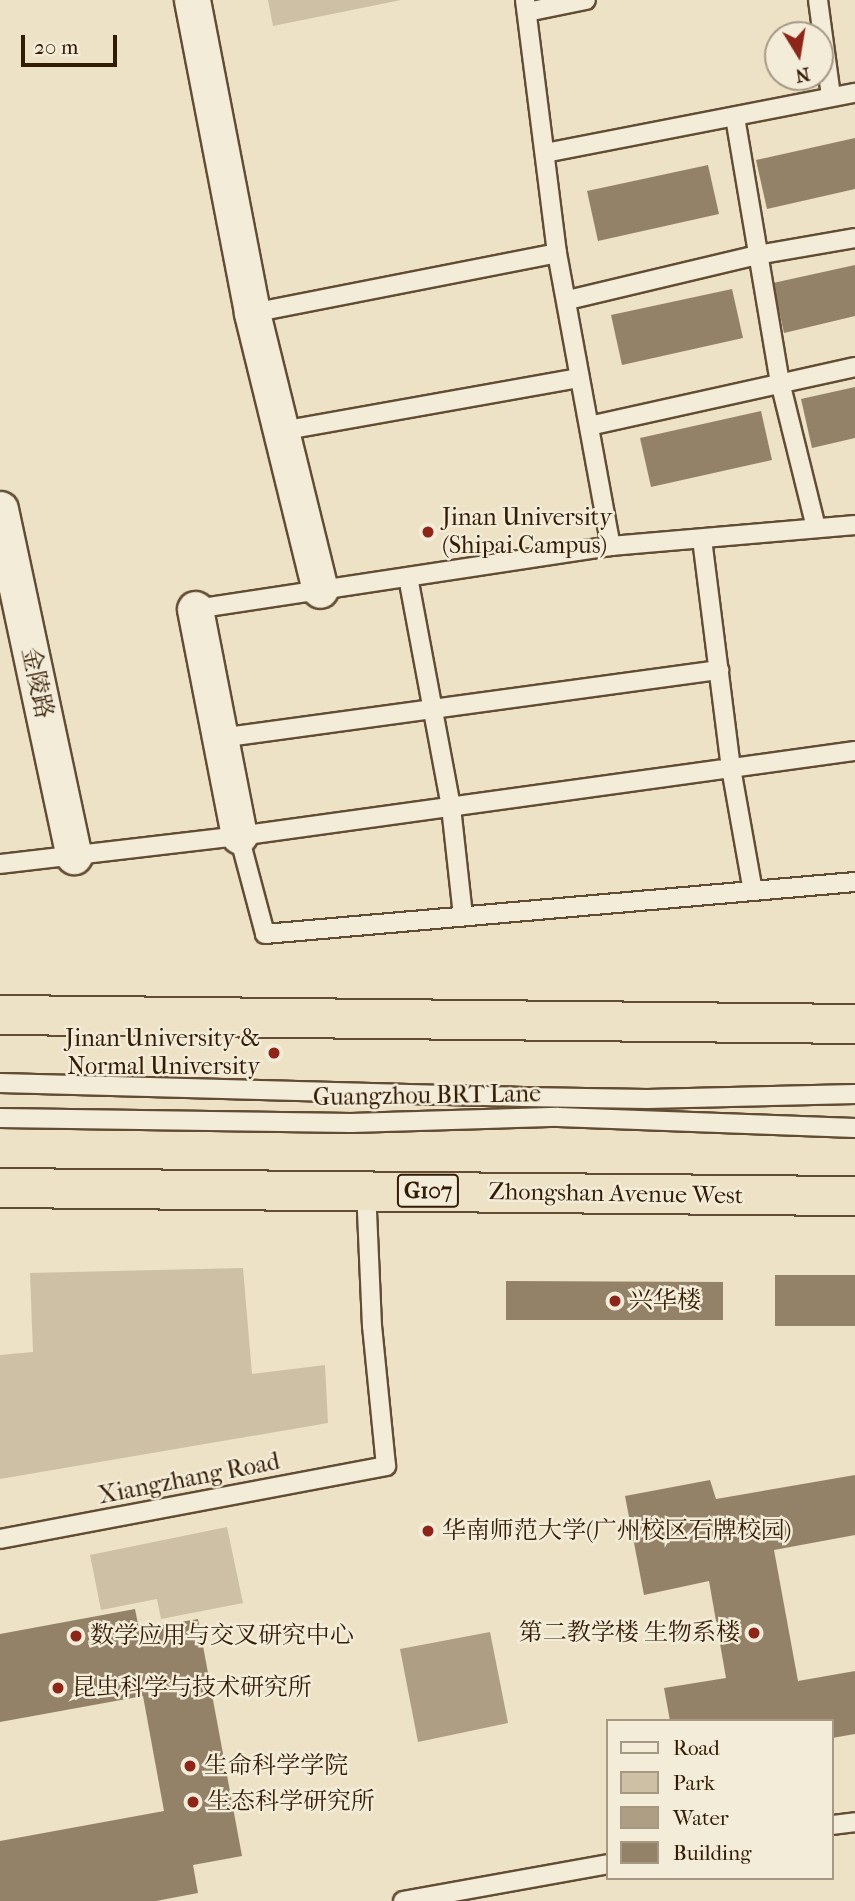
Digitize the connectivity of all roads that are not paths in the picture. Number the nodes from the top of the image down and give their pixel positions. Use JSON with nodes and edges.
{"nodes":[{"id":1,"x":192,"y":0,"type":"edge"},
{"id":2,"x":586,"y":0,"type":"edge"},
{"id":3,"x":818,"y":0,"type":"edge"},
{"id":4,"x":526,"y":6,"type":"edge"},
{"id":5,"x":855,"y":93,"type":"edge"},
{"id":6,"x":831,"y":96,"type":"junction"},
{"id":7,"x":735,"y":117,"type":"junction"},
{"id":8,"x":545,"y":153,"type":"junction"},
{"id":9,"x":855,"y":238,"type":"edge"},
{"id":10,"x":557,"y":253,"type":"junction"},
{"id":11,"x":757,"y":255,"type":"junction"},
{"id":12,"x":568,"y":300,"type":"junction"},
{"id":13,"x":252,"y":313,"type":"junction"},
{"id":14,"x":855,"y":367,"type":"edge"},
{"id":15,"x":579,"y":378,"type":"junction"},
{"id":16,"x":780,"y":382,"type":"junction"},
{"id":17,"x":589,"y":426,"type":"junction"},
{"id":18,"x":281,"y":431,"type":"junction"},
{"id":19,"x":0,"y":509,"type":"edge"},
{"id":20,"x":855,"y":525,"type":"edge"},
{"id":21,"x":816,"y":528,"type":"junction"},
{"id":22,"x":702,"y":538,"type":"junction"},
{"id":23,"x":611,"y":547,"type":"junction"},
{"id":24,"x":408,"y":577,"type":"junction"},
{"id":25,"x":320,"y":590,"type":"junction"},
{"id":26,"x":195,"y":609,"type":"joint"},
{"id":27,"x":719,"y":670,"type":"junction"},
{"id":28,"x":434,"y":709,"type":"junction"},
{"id":29,"x":220,"y":738,"type":"junction"},
{"id":30,"x":855,"y":751,"type":"edge"},
{"id":31,"x":731,"y":768,"type":"junction"},
{"id":32,"x":451,"y":807,"type":"junction"},
{"id":33,"x":239,"y":836,"type":"junction"},
{"id":34,"x":74,"y":856,"type":"junction"},
{"id":35,"x":0,"y":864,"type":"edge"},
{"id":36,"x":855,"y":882,"type":"edge"},
{"id":37,"x":753,"y":891,"type":"junction"},
{"id":38,"x":463,"y":916,"type":"junction"},
{"id":39,"x":0,"y":1015,"type":"edge"},
{"id":40,"x":855,"y":1024,"type":"edge"},
{"id":41,"x":0,"y":1083,"type":"edge"},
{"id":42,"x":855,"y":1094,"type":"edge"},
{"id":43,"x":0,"y":1118,"type":"edge"},
{"id":44,"x":855,"y":1128,"type":"edge"},
{"id":45,"x":0,"y":1188,"type":"edge"},
{"id":46,"x":366,"y":1190,"type":"junction"},
{"id":47,"x":855,"y":1196,"type":"edge"},
{"id":48,"x":0,"y":1539,"type":"edge"},
{"id":49,"x":855,"y":1822,"type":"edge"},
{"id":50,"x":834,"y":1825,"type":"edge"},
{"id":51,"x":606,"y":1864,"type":"edge"},
{"id":52,"x":403,"y":1901,"type":"edge"}],
"edges":[{"from":1,"to":13,"type":"street"},
{"from":2,"to":4,"type":"lane"},
{"from":3,"to":6,"type":"lane"},
{"from":4,"to":8,"type":"lane"},
{"from":5,"to":6,"type":"lane"},
{"from":6,"to":7,"type":"lane"},
{"from":7,"to":8,"type":"lane"},
{"from":7,"to":11,"type":"lane"},
{"from":8,"to":10,"type":"lane"},
{"from":9,"to":11,"type":"lane"},
{"from":10,"to":12,"type":"lane"},
{"from":10,"to":13,"type":"lane"},
{"from":11,"to":12,"type":"lane"},
{"from":11,"to":16,"type":"lane"},
{"from":12,"to":15,"type":"lane"},
{"from":13,"to":18,"type":"street"},
{"from":14,"to":16,"type":"lane"},
{"from":15,"to":17,"type":"lane"},
{"from":15,"to":18,"type":"lane"},
{"from":16,"to":17,"type":"lane"},
{"from":16,"to":21,"type":"lane"},
{"from":17,"to":23,"type":"lane"},
{"from":18,"to":25,"type":"street"},
{"from":19,"to":34,"type":"street","name":"金陵路"},
{"from":20,"to":21,"type":"lane"},
{"from":21,"to":22,"type":"lane"},
{"from":22,"to":23,"type":"lane"},
{"from":22,"to":27,"type":"lane"},
{"from":23,"to":24,"type":"lane"},
{"from":24,"to":25,"type":"lane"},
{"from":24,"to":28,"type":"lane"},
{"from":25,"to":26,"type":"lane"},
{"from":26,"to":29,"type":"street"},
{"from":27,"to":28,"type":"lane"},
{"from":27,"to":31,"type":"lane"},
{"from":28,"to":29,"type":"lane"},
{"from":28,"to":32,"type":"lane"},
{"from":29,"to":33,"type":"street"},
{"from":30,"to":31,"type":"lane"},
{"from":31,"to":32,"type":"lane"},
{"from":31,"to":37,"type":"lane"},
{"from":32,"to":33,"type":"lane"},
{"from":32,"to":38,"type":"lane"},
{"from":33,"to":34,"type":"lane"},
{"from":33,"to":38,"type":"lane"},
{"from":34,"to":35,"type":"lane"},
{"from":36,"to":37,"type":"lane"},
{"from":37,"to":38,"type":"lane"},
{"from":39,"to":40,"type":"highway"},
{"from":41,"to":42,"type":"lane","name":"Guangzhou BRT Lane"},
{"from":43,"to":44,"type":"lane","name":"Guangzhou BRT Lane"},
{"from":45,"to":46,"type":"highway","name":"Zhongshan Avenue West","number":"G107"},
{"from":46,"to":47,"type":"highway","name":"Zhongshan Avenue West","number":"G107"},
{"from":46,"to":48,"type":"lane","name":"Xiangzhang Road"},
{"from":49,"to":50,"type":"lane"},
{"from":51,"to":52,"type":"lane"}]}
